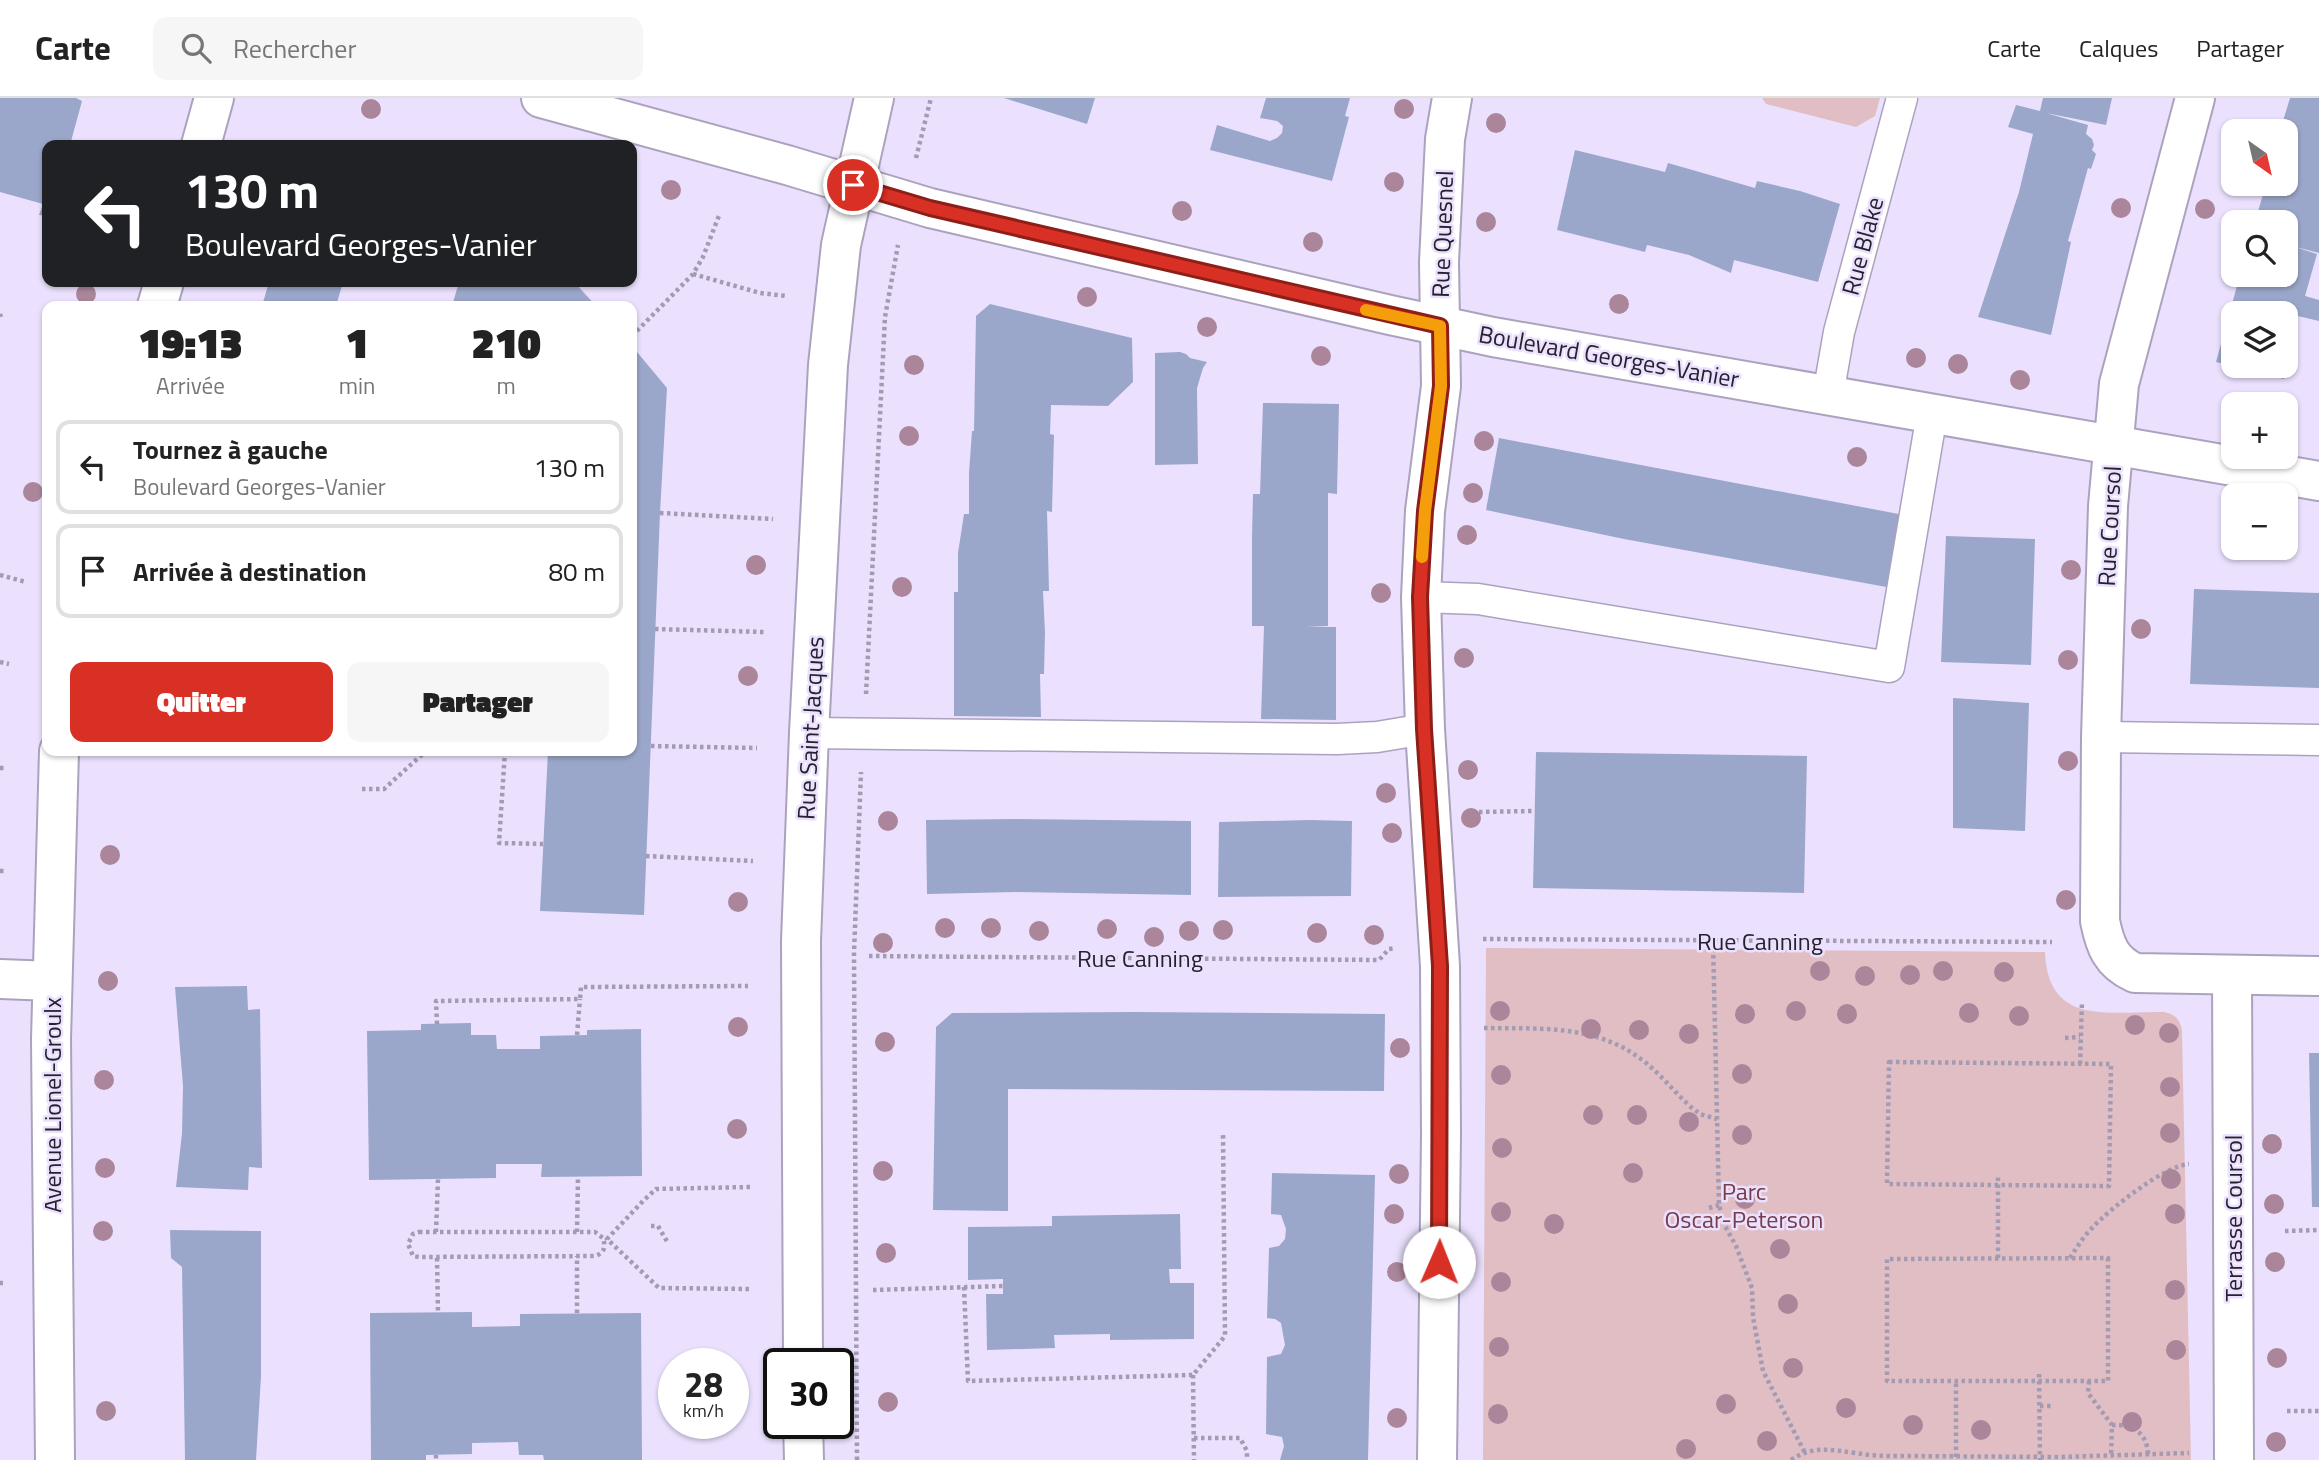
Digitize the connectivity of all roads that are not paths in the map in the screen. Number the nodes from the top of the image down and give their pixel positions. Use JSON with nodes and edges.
{"nodes":[{"id":1,"x":214,"y":98,"type":"edge"},
{"id":2,"x":541,"y":98,"type":"edge"},
{"id":3,"x":874,"y":98,"type":"edge"},
{"id":4,"x":1452,"y":98,"type":"edge"},
{"id":5,"x":1902,"y":98,"type":"edge"},
{"id":6,"x":2195,"y":98,"type":"edge"},
{"id":7,"x":202,"y":140,"type":"edge"},
{"id":8,"x":853,"y":185,"type":"junction"},
{"id":9,"x":1440,"y":326,"type":"junction"},
{"id":10,"x":1828,"y":395,"type":"junction"},
{"id":11,"x":1932,"y":414,"type":"junction"},
{"id":12,"x":2114,"y":445,"type":"junction"},
{"id":13,"x":2319,"y":481,"type":"edge"},
{"id":14,"x":1420,"y":597,"type":"junction"},
{"id":15,"x":1424,"y":729,"type":"junction"},
{"id":16,"x":809,"y":733,"type":"junction"},
{"id":17,"x":2102,"y":737,"type":"junction"},
{"id":18,"x":2319,"y":740,"type":"edge"},
{"id":19,"x":59,"y":756,"type":"edge"},
{"id":20,"x":2232,"y":975,"type":"junction"},
{"id":21,"x":2319,"y":976,"type":"edge"},
{"id":22,"x":0,"y":979,"type":"edge"},
{"id":23,"x":52,"y":981,"type":"junction"},
{"id":24,"x":803,"y":1348,"type":"edge"},
{"id":25,"x":803,"y":1439,"type":"edge"},
{"id":26,"x":55,"y":1460,"type":"edge"},
{"id":27,"x":804,"y":1460,"type":"edge"},
{"id":28,"x":1437,"y":1460,"type":"edge"},
{"id":29,"x":2234,"y":1460,"type":"edge"}],
"edges":[{"from":1,"to":7,"type":"street"},
{"from":2,"to":8,"type":"street","name":"Boulevard Georges-Vanier"},
{"from":3,"to":8,"type":"street","name":"Rue Saint-Jacques"},
{"from":4,"to":9,"type":"street","name":"Rue Quesnel"},
{"from":5,"to":10,"type":"lane","name":"Rue Blake"},
{"from":6,"to":12,"type":"street","name":"Rue Coursol"},
{"from":8,"to":9,"type":"street","name":"Boulevard Georges-Vanier"},
{"from":8,"to":16,"type":"street","name":"Rue Saint-Jacques"},
{"from":9,"to":10,"type":"street","name":"Boulevard Georges-Vanier"},
{"from":9,"to":14,"type":"street","name":"Rue Quesnel"},
{"from":10,"to":11,"type":"street","name":"Boulevard Georges-Vanier"},
{"from":11,"to":12,"type":"street","name":"Boulevard Georges-Vanier"},
{"from":11,"to":14,"type":"lane"},
{"from":12,"to":13,"type":"street","name":"Boulevard Georges-Vanier"},
{"from":12,"to":17,"type":"street","name":"Rue Coursol"},
{"from":14,"to":15,"type":"street","name":"Rue Quesnel"},
{"from":15,"to":16,"type":"lane"},
{"from":15,"to":28,"type":"street","name":"Rue Quesnel"},
{"from":16,"to":24,"type":"street","name":"Rue Saint-Jacques"},
{"from":17,"to":18,"type":"lane"},
{"from":17,"to":20,"type":"street","name":"Rue Coursol"},
{"from":19,"to":23,"type":"street","name":"Avenue Lionel-Groulx"},
{"from":20,"to":21,"type":"street"},
{"from":20,"to":29,"type":"street","name":"Terrasse Coursol"},
{"from":22,"to":23,"type":"street"},
{"from":23,"to":26,"type":"street","name":"Avenue Lionel-Groulx"},
{"from":25,"to":27,"type":"street"}]}
